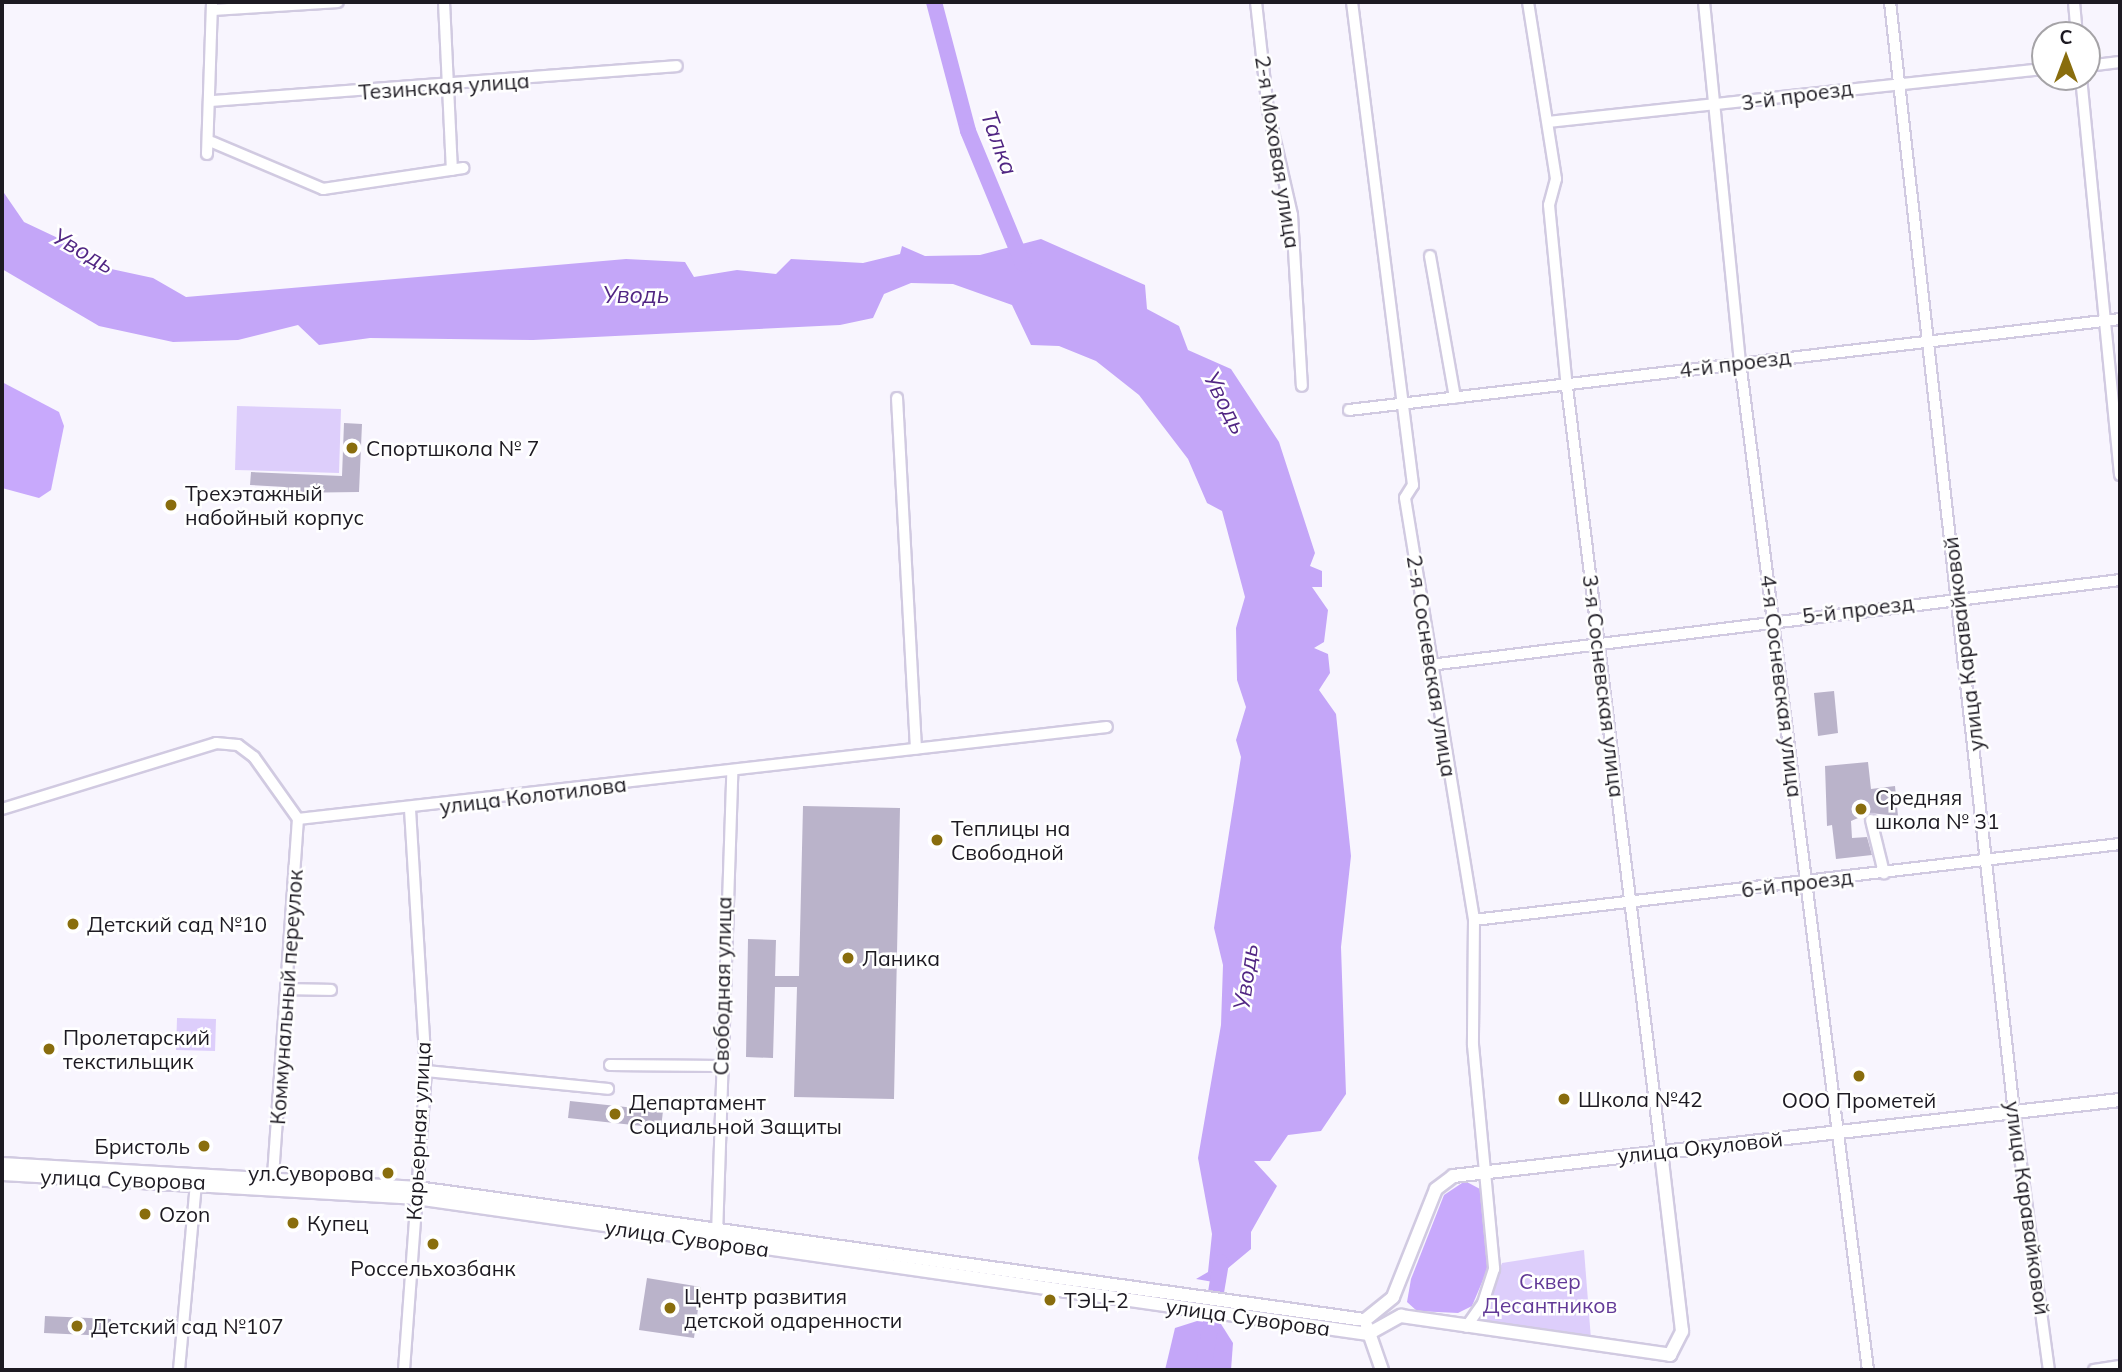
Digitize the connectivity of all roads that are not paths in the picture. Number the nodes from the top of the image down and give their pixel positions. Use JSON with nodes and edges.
{"nodes":[{"id":1,"x":338,"y":2,"type":"edge"},
{"id":2,"x":444,"y":2,"type":"edge"},
{"id":3,"x":1256,"y":2,"type":"edge"},
{"id":4,"x":1352,"y":2,"type":"edge"},
{"id":5,"x":1528,"y":2,"type":"edge"},
{"id":6,"x":1704,"y":2,"type":"edge"},
{"id":7,"x":1890,"y":2,"type":"edge"},
{"id":8,"x":2074,"y":2,"type":"edge"},
{"id":9,"x":213,"y":6,"type":"edge"},
{"id":10,"x":2076,"y":21,"type":"edge"},
{"id":11,"x":2120,"y":62,"type":"edge"},
{"id":12,"x":2101,"y":64,"type":"edge"},
{"id":13,"x":677,"y":65,"type":"dead end"},
{"id":14,"x":2031,"y":70,"type":"edge"},
{"id":15,"x":1899,"y":82,"type":"junction"},
{"id":16,"x":445,"y":88,"type":"junction"},
{"id":17,"x":2082,"y":91,"type":"edge"},
{"id":18,"x":212,"y":101,"type":"junction"},
{"id":19,"x":1716,"y":106,"type":"junction"},
{"id":20,"x":1548,"y":122,"type":"junction"},
{"id":21,"x":212,"y":142,"type":"junction"},
{"id":22,"x":207,"y":154,"type":"dead end"},
{"id":23,"x":1430,"y":256,"type":"dead end"},
{"id":24,"x":2120,"y":319,"type":"edge"},
{"id":25,"x":2103,"y":321,"type":"junction"},
{"id":26,"x":1925,"y":342,"type":"junction"},
{"id":27,"x":1740,"y":361,"type":"junction"},
{"id":28,"x":1302,"y":386,"type":"dead end"},
{"id":29,"x":1567,"y":387,"type":"junction"},
{"id":30,"x":897,"y":398,"type":"dead end"},
{"id":31,"x":1455,"y":398,"type":"junction"},
{"id":32,"x":1402,"y":403,"type":"junction"},
{"id":33,"x":1349,"y":410,"type":"dead end"},
{"id":34,"x":2120,"y":475,"type":"edge"},
{"id":35,"x":2120,"y":580,"type":"edge"},
{"id":36,"x":1958,"y":596,"type":"junction"},
{"id":37,"x":1773,"y":619,"type":"junction"},
{"id":38,"x":1598,"y":643,"type":"junction"},
{"id":39,"x":1430,"y":665,"type":"junction"},
{"id":40,"x":1107,"y":727,"type":"dead end"},
{"id":41,"x":916,"y":748,"type":"junction"},
{"id":42,"x":732,"y":772,"type":"junction"},
{"id":43,"x":410,"y":808,"type":"junction"},
{"id":44,"x":2,"y":809,"type":"edge"},
{"id":45,"x":298,"y":818,"type":"junction"},
{"id":46,"x":1871,"y":820,"type":"dead end"},
{"id":47,"x":2120,"y":844,"type":"edge"},
{"id":48,"x":1990,"y":861,"type":"junction"},
{"id":49,"x":1884,"y":873,"type":"junction"},
{"id":50,"x":1807,"y":882,"type":"junction"},
{"id":51,"x":1632,"y":903,"type":"junction"},
{"id":52,"x":1474,"y":920,"type":"junction"},
{"id":53,"x":287,"y":989,"type":"junction"},
{"id":54,"x":331,"y":990,"type":"dead end"},
{"id":55,"x":610,"y":1065,"type":"dead end"},
{"id":56,"x":721,"y":1066,"type":"junction"},
{"id":57,"x":426,"y":1072,"type":"junction"},
{"id":58,"x":608,"y":1089,"type":"dead end"},
{"id":59,"x":2120,"y":1100,"type":"edge"},
{"id":60,"x":2014,"y":1112,"type":"junction"},
{"id":61,"x":1834,"y":1133,"type":"junction"},
{"id":62,"x":1661,"y":1152,"type":"junction"},
{"id":63,"x":2,"y":1164,"type":"edge"},
{"id":64,"x":1484,"y":1170,"type":"junction"},
{"id":65,"x":2,"y":1174,"type":"edge"},
{"id":66,"x":273,"y":1176,"type":"junction"},
{"id":67,"x":196,"y":1182,"type":"junction"},
{"id":68,"x":416,"y":1193,"type":"junction"},
{"id":69,"x":717,"y":1228,"type":"junction"},
{"id":70,"x":716,"y":1242,"type":"junction"},
{"id":71,"x":1007,"y":1269,"type":"junction"},
{"id":72,"x":1005,"y":1283,"type":"junction"},
{"id":73,"x":1365,"y":1320,"type":"junction"},
{"id":74,"x":1466,"y":1327,"type":"junction"},
{"id":75,"x":1368,"y":1334,"type":"junction"},
{"id":76,"x":2120,"y":1366,"type":"edge"},
{"id":77,"x":179,"y":1370,"type":"edge"},
{"id":78,"x":404,"y":1370,"type":"edge"},
{"id":79,"x":1382,"y":1370,"type":"edge"},
{"id":80,"x":1868,"y":1370,"type":"edge"},
{"id":81,"x":2049,"y":1370,"type":"edge"},
{"id":82,"x":2094,"y":1370,"type":"edge"}],
"edges":[{"from":1,"to":9,"type":"street"},
{"from":2,"to":16,"type":"street"},
{"from":3,"to":28,"type":"street","name":"2-я Моховая улица"},
{"from":4,"to":32,"type":"street","name":"2-я Сосневская улица"},
{"from":5,"to":20,"type":"street","name":"3-я Сосневская улица"},
{"from":6,"to":19,"type":"street","name":"4-я Сосневская улица"},
{"from":7,"to":15,"type":"street","name":"улица Каравайковой"},
{"from":8,"to":10,"type":"street"},
{"from":9,"to":18,"type":"street"},
{"from":11,"to":12,"type":"street"},
{"from":13,"to":16,"type":"street","name":"Тезинская улица"},
{"from":14,"to":15,"type":"street","name":"3-й проезд"},
{"from":15,"to":19,"type":"street","name":"3-й проезд"},
{"from":15,"to":26,"type":"street","name":"улица Каравайковой"},
{"from":16,"to":18,"type":"street","name":"Тезинская улица"},
{"from":16,"to":21,"type":"street"},
{"from":17,"to":25,"type":"street"},
{"from":18,"to":21,"type":"street"},
{"from":19,"to":20,"type":"street","name":"3-й проезд"},
{"from":19,"to":27,"type":"street","name":"4-я Сосневская улица"},
{"from":20,"to":29,"type":"street","name":"3-я Сосневская улица"},
{"from":21,"to":22,"type":"street"},
{"from":23,"to":31,"type":"street"},
{"from":24,"to":25,"type":"street","name":"4-й проезд"},
{"from":25,"to":26,"type":"street","name":"4-й проезд"},
{"from":25,"to":34,"type":"street"},
{"from":26,"to":27,"type":"street","name":"4-й проезд"},
{"from":26,"to":36,"type":"street","name":"улица Каравайковой"},
{"from":27,"to":29,"type":"street","name":"4-й проезд"},
{"from":27,"to":37,"type":"street","name":"4-я Сосневская улица"},
{"from":29,"to":31,"type":"street","name":"4-й проезд"},
{"from":29,"to":38,"type":"street","name":"3-я Сосневская улица"},
{"from":30,"to":41,"type":"street"},
{"from":31,"to":32,"type":"street","name":"4-й проезд"},
{"from":32,"to":33,"type":"street","name":"4-й проезд"},
{"from":32,"to":39,"type":"street","name":"2-я Сосневская улица"},
{"from":35,"to":36,"type":"street","name":"5-й проезд"},
{"from":36,"to":37,"type":"street","name":"5-й проезд"},
{"from":36,"to":48,"type":"street","name":"улица Каравайковой"},
{"from":37,"to":38,"type":"street","name":"5-й проезд"},
{"from":37,"to":50,"type":"street","name":"4-я Сосневская улица"},
{"from":38,"to":39,"type":"street","name":"5-й проезд"},
{"from":38,"to":51,"type":"street","name":"3-я Сосневская улица"},
{"from":39,"to":52,"type":"street","name":"2-я Сосневская улица"},
{"from":40,"to":41,"type":"street","name":"улица Колотилова"},
{"from":41,"to":42,"type":"street","name":"улица Колотилова"},
{"from":42,"to":43,"type":"street","name":"улица Колотилова"},
{"from":42,"to":56,"type":"street","name":"Свободная улица"},
{"from":43,"to":45,"type":"street","name":"улица Колотилова"},
{"from":43,"to":57,"type":"street","name":"Карьерная улица"},
{"from":44,"to":45,"type":"street"},
{"from":45,"to":53,"type":"street","name":"Коммунальный переулок"},
{"from":46,"to":49,"type":"street"},
{"from":47,"to":48,"type":"street","name":"6-й проезд"},
{"from":48,"to":49,"type":"street","name":"6-й проезд"},
{"from":48,"to":60,"type":"street","name":"улица Каравайковой"},
{"from":49,"to":50,"type":"street","name":"6-й проезд"},
{"from":50,"to":51,"type":"street","name":"6-й проезд"},
{"from":50,"to":61,"type":"street","name":"4-я Сосневская улица"},
{"from":51,"to":52,"type":"street","name":"6-й проезд"},
{"from":51,"to":62,"type":"street","name":"3-я Сосневская улица"},
{"from":52,"to":64,"type":"street","name":"2-я Сосневская улица"},
{"from":53,"to":54,"type":"street"},
{"from":53,"to":66,"type":"street","name":"Коммунальный переулок"},
{"from":55,"to":56,"type":"street"},
{"from":56,"to":69,"type":"street","name":"Свободная улица"},
{"from":57,"to":58,"type":"street"},
{"from":57,"to":68,"type":"street","name":"Карьерная улица"},
{"from":59,"to":60,"type":"main road","name":"улица Окуловой"},
{"from":60,"to":61,"type":"main road","name":"улица Окуловой"},
{"from":60,"to":81,"type":"street","name":"улица Каравайковой"},
{"from":61,"to":62,"type":"main road","name":"улица Окуловой"},
{"from":61,"to":80,"type":"street","name":"4-я Сосневская улица"},
{"from":62,"to":64,"type":"main road","name":"улица Окуловой"},
{"from":62,"to":74,"type":"main road","name":"3-я Сосневская улица"},
{"from":63,"to":66,"type":"main road","name":"улица Суворова"},
{"from":64,"to":73,"type":"main road","name":"улица Окуловой"},
{"from":64,"to":74,"type":"street","name":"2-я Сосневская улица"},
{"from":65,"to":67,"type":"main road","name":"улица Суворова"},
{"from":66,"to":68,"type":"main road","name":"улица Суворова"},
{"from":67,"to":68,"type":"main road","name":"улица Суворова"},
{"from":67,"to":77,"type":"street"},
{"from":68,"to":69,"type":"main road","name":"улица Суворова"},
{"from":68,"to":70,"type":"main road","name":"улица Суворова"},
{"from":68,"to":78,"type":"street","name":"Карьерная улица"},
{"from":69,"to":70,"type":"street","name":"Свободная улица"},
{"from":69,"to":71,"type":"main road","name":"улица Суворова"},
{"from":70,"to":72,"type":"main road","name":"улица Суворова"},
{"from":71,"to":72,"type":"street"},
{"from":71,"to":73,"type":"main road","name":"улица Суворова"},
{"from":72,"to":75,"type":"main road","name":"улица Суворова"},
{"from":73,"to":75,"type":"main road"},
{"from":74,"to":75,"type":"main road"},
{"from":75,"to":79,"type":"main road"},
{"from":76,"to":82,"type":"street"}]}
